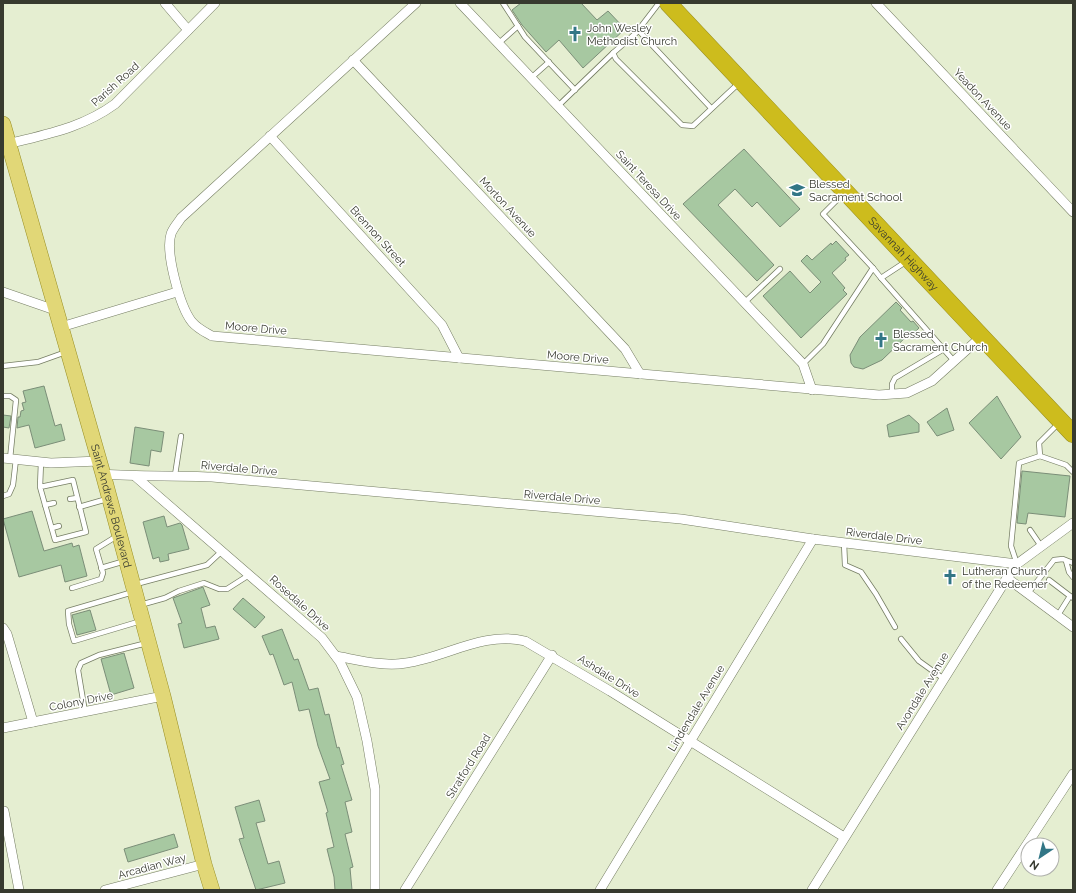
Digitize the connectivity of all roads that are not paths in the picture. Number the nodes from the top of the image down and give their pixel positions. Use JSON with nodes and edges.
{"nodes":[{"id":1,"x":165,"y":3,"type":"edge"},
{"id":2,"x":215,"y":3,"type":"edge"},
{"id":3,"x":416,"y":3,"type":"edge"},
{"id":4,"x":460,"y":3,"type":"edge"},
{"id":5,"x":503,"y":3,"type":"edge"},
{"id":6,"x":659,"y":3,"type":"edge"},
{"id":7,"x":668,"y":3,"type":"edge"},
{"id":8,"x":876,"y":3,"type":"edge"},
{"id":9,"x":518,"y":26,"type":"junction"},
{"id":10,"x":188,"y":30,"type":"junction"},
{"id":11,"x":638,"y":30,"type":"junction"},
{"id":12,"x":499,"y":44,"type":"junction"},
{"id":13,"x":613,"y":53,"type":"junction"},
{"id":14,"x":353,"y":60,"type":"junction"},
{"id":15,"x":549,"y":62,"type":"junction"},
{"id":16,"x":532,"y":78,"type":"junction"},
{"id":17,"x":741,"y":81,"type":"junction"},
{"id":18,"x":575,"y":90,"type":"junction"},
{"id":19,"x":558,"y":106,"type":"junction"},
{"id":20,"x":711,"y":108,"type":"junction"},
{"id":21,"x":3,"y":124,"type":"edge"},
{"id":22,"x":270,"y":136,"type":"junction"},
{"id":23,"x":8,"y":144,"type":"junction"},
{"id":24,"x":845,"y":191,"type":"junction"},
{"id":25,"x":1073,"y":212,"type":"edge"},
{"id":26,"x":909,"y":260,"type":"junction"},
{"id":27,"x":873,"y":268,"type":"junction"},
{"id":28,"x":780,"y":269,"type":"dead end"},
{"id":29,"x":881,"y":278,"type":"junction"},
{"id":30,"x":3,"y":292,"type":"edge"},
{"id":31,"x":177,"y":292,"type":"junction"},
{"id":32,"x":744,"y":303,"type":"junction"},
{"id":33,"x":55,"y":310,"type":"junction"},
{"id":34,"x":61,"y":327,"type":"junction"},
{"id":35,"x":982,"y":336,"type":"junction"},
{"id":36,"x":944,"y":349,"type":"junction"},
{"id":37,"x":68,"y":352,"type":"junction"},
{"id":38,"x":459,"y":358,"type":"junction"},
{"id":39,"x":954,"y":361,"type":"junction"},
{"id":40,"x":803,"y":364,"type":"junction"},
{"id":41,"x":3,"y":366,"type":"edge"},
{"id":42,"x":640,"y":374,"type":"junction"},
{"id":43,"x":812,"y":390,"type":"junction"},
{"id":44,"x":892,"y":394,"type":"junction"},
{"id":45,"x":3,"y":396,"type":"edge"},
{"id":46,"x":1061,"y":421,"type":"junction"},
{"id":47,"x":1073,"y":434,"type":"edge"},
{"id":48,"x":181,"y":436,"type":"dead end"},
{"id":49,"x":1040,"y":456,"type":"junction"},
{"id":50,"x":10,"y":459,"type":"edge"},
{"id":51,"x":41,"y":462,"type":"junction"},
{"id":52,"x":101,"y":467,"type":"junction"},
{"id":53,"x":1073,"y":472,"type":"edge"},
{"id":54,"x":175,"y":475,"type":"junction"},
{"id":55,"x":136,"y":477,"type":"junction"},
{"id":56,"x":40,"y":487,"type":"junction"},
{"id":57,"x":3,"y":496,"type":"edge"},
{"id":58,"x":77,"y":498,"type":"junction"},
{"id":59,"x":70,"y":499,"type":"dead end"},
{"id":60,"x":109,"y":499,"type":"junction"},
{"id":61,"x":54,"y":503,"type":"dead end"},
{"id":62,"x":45,"y":505,"type":"junction"},
{"id":63,"x":79,"y":507,"type":"junction"},
{"id":64,"x":83,"y":520,"type":"junction"},
{"id":65,"x":76,"y":521,"type":"dead end"},
{"id":66,"x":1073,"y":523,"type":"edge"},
{"id":67,"x":59,"y":526,"type":"dead end"},
{"id":68,"x":52,"y":528,"type":"junction"},
{"id":69,"x":1030,"y":530,"type":"dead end"},
{"id":70,"x":119,"y":535,"type":"junction"},
{"id":71,"x":813,"y":539,"type":"junction"},
{"id":72,"x":844,"y":543,"type":"junction"},
{"id":73,"x":1040,"y":546,"type":"junction"},
{"id":74,"x":222,"y":551,"type":"junction"},
{"id":75,"x":126,"y":561,"type":"junction"},
{"id":76,"x":1066,"y":561,"type":"junction"},
{"id":77,"x":1017,"y":564,"type":"junction"},
{"id":78,"x":1073,"y":564,"type":"edge"},
{"id":79,"x":1073,"y":567,"type":"edge"},
{"id":80,"x":101,"y":568,"type":"junction"},
{"id":81,"x":249,"y":575,"type":"junction"},
{"id":82,"x":1073,"y":577,"type":"edge"},
{"id":83,"x":1007,"y":578,"type":"junction"},
{"id":84,"x":1049,"y":580,"type":"dead end"},
{"id":85,"x":72,"y":588,"type":"dead end"},
{"id":86,"x":1028,"y":593,"type":"junction"},
{"id":87,"x":136,"y":594,"type":"junction"},
{"id":88,"x":1072,"y":597,"type":"edge"},
{"id":89,"x":1058,"y":616,"type":"junction"},
{"id":90,"x":143,"y":620,"type":"junction"},
{"id":91,"x":895,"y":627,"type":"dead end"},
{"id":92,"x":1073,"y":627,"type":"edge"},
{"id":93,"x":3,"y":628,"type":"edge"},
{"id":94,"x":901,"y":640,"type":"dead end"},
{"id":95,"x":149,"y":643,"type":"junction"},
{"id":96,"x":552,"y":655,"type":"junction"},
{"id":97,"x":336,"y":656,"type":"junction"},
{"id":98,"x":944,"y":679,"type":"junction"},
{"id":99,"x":163,"y":696,"type":"junction"},
{"id":100,"x":85,"y":712,"type":"junction"},
{"id":101,"x":32,"y":722,"type":"junction"},
{"id":102,"x":3,"y":728,"type":"edge"},
{"id":103,"x":691,"y":741,"type":"junction"},
{"id":104,"x":1073,"y":774,"type":"edge"},
{"id":105,"x":4,"y":812,"type":"edge"},
{"id":106,"x":844,"y":837,"type":"junction"},
{"id":107,"x":204,"y":864,"type":"junction"},
{"id":108,"x":1004,"y":879,"type":"junction"},
{"id":109,"x":19,"y":890,"type":"edge"},
{"id":110,"x":106,"y":890,"type":"edge"},
{"id":111,"x":212,"y":890,"type":"edge"},
{"id":112,"x":375,"y":890,"type":"edge"},
{"id":113,"x":405,"y":890,"type":"edge"},
{"id":114,"x":600,"y":890,"type":"edge"},
{"id":115,"x":812,"y":890,"type":"edge"},
{"id":116,"x":997,"y":890,"type":"edge"},
{"id":117,"x":1007,"y":890,"type":"edge"}],
"edges":[{"from":1,"to":10,"type":"street"},
{"from":2,"to":10,"type":"street","name":"Parish Road"},
{"from":3,"to":14,"type":"street","name":"Moore Drive"},
{"from":4,"to":12,"type":"street","name":"Saint Teresa Drive"},
{"from":5,"to":9,"type":"lane"},
{"from":6,"to":11,"type":"lane"},
{"from":7,"to":17,"type":"highway","name":"Savannah Highway"},
{"from":8,"to":25,"type":"street","name":"Yeadon Avenue"},
{"from":9,"to":12,"type":"lane"},
{"from":9,"to":15,"type":"lane"},
{"from":10,"to":23,"type":"street","name":"Parish Road"},
{"from":11,"to":13,"type":"lane"},
{"from":11,"to":20,"type":"lane"},
{"from":12,"to":16,"type":"street","name":"Saint Teresa Drive"},
{"from":13,"to":18,"type":"lane"},
{"from":13,"to":20,"type":"lane"},
{"from":14,"to":22,"type":"street","name":"Moore Drive"},
{"from":14,"to":42,"type":"street","name":"Morton Avenue"},
{"from":15,"to":16,"type":"lane"},
{"from":15,"to":18,"type":"lane"},
{"from":16,"to":19,"type":"street","name":"Saint Teresa Drive"},
{"from":17,"to":20,"type":"lane"},
{"from":17,"to":24,"type":"highway","name":"Savannah Highway"},
{"from":18,"to":19,"type":"lane"},
{"from":19,"to":32,"type":"street","name":"Saint Teresa Drive"},
{"from":21,"to":23,"type":"main road","name":"Saint Andrews Boulevard"},
{"from":22,"to":31,"type":"street","name":"Moore Drive"},
{"from":22,"to":38,"type":"street","name":"Brennon Street"},
{"from":23,"to":33,"type":"main road","name":"Saint Andrews Boulevard"},
{"from":24,"to":26,"type":"highway","name":"Savannah Highway"},
{"from":24,"to":27,"type":"lane"},
{"from":26,"to":29,"type":"lane"},
{"from":26,"to":35,"type":"highway","name":"Savannah Highway"},
{"from":27,"to":29,"type":"lane"},
{"from":27,"to":40,"type":"lane"},
{"from":28,"to":32,"type":"lane"},
{"from":29,"to":36,"type":"lane"},
{"from":30,"to":33,"type":"street"},
{"from":31,"to":34,"type":"street"},
{"from":31,"to":38,"type":"street","name":"Moore Drive"},
{"from":32,"to":40,"type":"street","name":"Saint Teresa Drive"},
{"from":33,"to":34,"type":"main road","name":"Saint Andrews Boulevard"},
{"from":34,"to":37,"type":"main road","name":"Saint Andrews Boulevard"},
{"from":35,"to":39,"type":"street","name":"Moore Drive"},
{"from":35,"to":46,"type":"highway","name":"Savannah Highway"},
{"from":36,"to":39,"type":"lane"},
{"from":36,"to":44,"type":"lane"},
{"from":37,"to":41,"type":"lane"},
{"from":37,"to":52,"type":"main road","name":"Saint Andrews Boulevard"},
{"from":38,"to":42,"type":"street","name":"Moore Drive"},
{"from":39,"to":44,"type":"street","name":"Moore Drive"},
{"from":40,"to":43,"type":"street","name":"Saint Teresa Drive"},
{"from":42,"to":43,"type":"street","name":"Moore Drive"},
{"from":43,"to":44,"type":"street","name":"Moore Drive"},
{"from":45,"to":50,"type":"lane"},
{"from":46,"to":47,"type":"highway","name":"Savannah Highway"},
{"from":46,"to":49,"type":"lane"},
{"from":48,"to":54,"type":"lane"},
{"from":49,"to":53,"type":"lane"},
{"from":49,"to":77,"type":"lane"},
{"from":50,"to":51,"type":"street"},
{"from":50,"to":57,"type":"lane"},
{"from":51,"to":52,"type":"street"},
{"from":51,"to":56,"type":"lane"},
{"from":52,"to":55,"type":"street","name":"Riverdale Drive"},
{"from":52,"to":60,"type":"main road","name":"Saint Andrews Boulevard"},
{"from":54,"to":55,"type":"street","name":"Riverdale Drive"},
{"from":54,"to":71,"type":"street","name":"Riverdale Drive"},
{"from":55,"to":74,"type":"street","name":"Rosedale Drive"},
{"from":56,"to":58,"type":"lane"},
{"from":56,"to":62,"type":"lane"},
{"from":58,"to":59,"type":"lane"},
{"from":58,"to":63,"type":"lane"},
{"from":60,"to":63,"type":"lane"},
{"from":60,"to":70,"type":"main road","name":"Saint Andrews Boulevard"},
{"from":61,"to":62,"type":"lane"},
{"from":62,"to":68,"type":"lane"},
{"from":63,"to":64,"type":"lane"},
{"from":64,"to":65,"type":"lane"},
{"from":64,"to":68,"type":"lane"},
{"from":66,"to":73,"type":"street","name":"Avondale Avenue"},
{"from":67,"to":68,"type":"lane"},
{"from":69,"to":73,"type":"lane"},
{"from":70,"to":75,"type":"main road","name":"Saint Andrews Boulevard"},
{"from":70,"to":80,"type":"lane"},
{"from":71,"to":72,"type":"street","name":"Riverdale Drive"},
{"from":71,"to":103,"type":"street","name":"Lindendale Avenue"},
{"from":72,"to":77,"type":"street","name":"Riverdale Drive"},
{"from":72,"to":91,"type":"lane"},
{"from":73,"to":77,"type":"street","name":"Avondale Avenue"},
{"from":74,"to":81,"type":"street","name":"Rosedale Drive"},
{"from":74,"to":87,"type":"lane"},
{"from":75,"to":80,"type":"lane"},
{"from":75,"to":87,"type":"main road","name":"Saint Andrews Boulevard"},
{"from":76,"to":78,"type":"lane"},
{"from":76,"to":79,"type":"lane"},
{"from":76,"to":82,"type":"lane"},
{"from":76,"to":86,"type":"lane"},
{"from":77,"to":83,"type":"street","name":"Avondale Avenue"},
{"from":80,"to":85,"type":"lane"},
{"from":81,"to":87,"type":"lane"},
{"from":81,"to":97,"type":"street","name":"Rosedale Drive"},
{"from":83,"to":86,"type":"street"},
{"from":83,"to":98,"type":"street","name":"Avondale Avenue"},
{"from":84,"to":88,"type":"lane"},
{"from":86,"to":89,"type":"street"},
{"from":87,"to":90,"type":"main road","name":"Saint Andrews Boulevard"},
{"from":87,"to":90,"type":"lane"},
{"from":88,"to":89,"type":"lane"},
{"from":89,"to":92,"type":"street"},
{"from":90,"to":95,"type":"main road","name":"Saint Andrews Boulevard"},
{"from":93,"to":101,"type":"street"},
{"from":94,"to":98,"type":"lane"},
{"from":95,"to":99,"type":"main road","name":"Saint Andrews Boulevard"},
{"from":95,"to":100,"type":"lane"},
{"from":96,"to":97,"type":"street","name":"Ashdale Drive"},
{"from":96,"to":103,"type":"street","name":"Ashdale Drive"},
{"from":96,"to":113,"type":"street","name":"Stratford Road"},
{"from":97,"to":112,"type":"street","name":"Rosedale Drive"},
{"from":98,"to":106,"type":"street","name":"Avondale Avenue"},
{"from":99,"to":100,"type":"street","name":"Colony Drive"},
{"from":99,"to":107,"type":"main road","name":"Saint Andrews Boulevard"},
{"from":100,"to":101,"type":"street","name":"Colony Drive"},
{"from":101,"to":102,"type":"street","name":"Colony Drive"},
{"from":103,"to":106,"type":"street","name":"Ashdale Drive"},
{"from":103,"to":114,"type":"street","name":"Lindendale Avenue"},
{"from":104,"to":108,"type":"street"},
{"from":105,"to":109,"type":"street"},
{"from":106,"to":115,"type":"street","name":"Avondale Avenue"},
{"from":107,"to":110,"type":"street","name":"Arcadian Way"},
{"from":107,"to":111,"type":"main road","name":"Saint Andrews Boulevard"},
{"from":108,"to":116,"type":"street"},
{"from":108,"to":117,"type":"street"}]}
